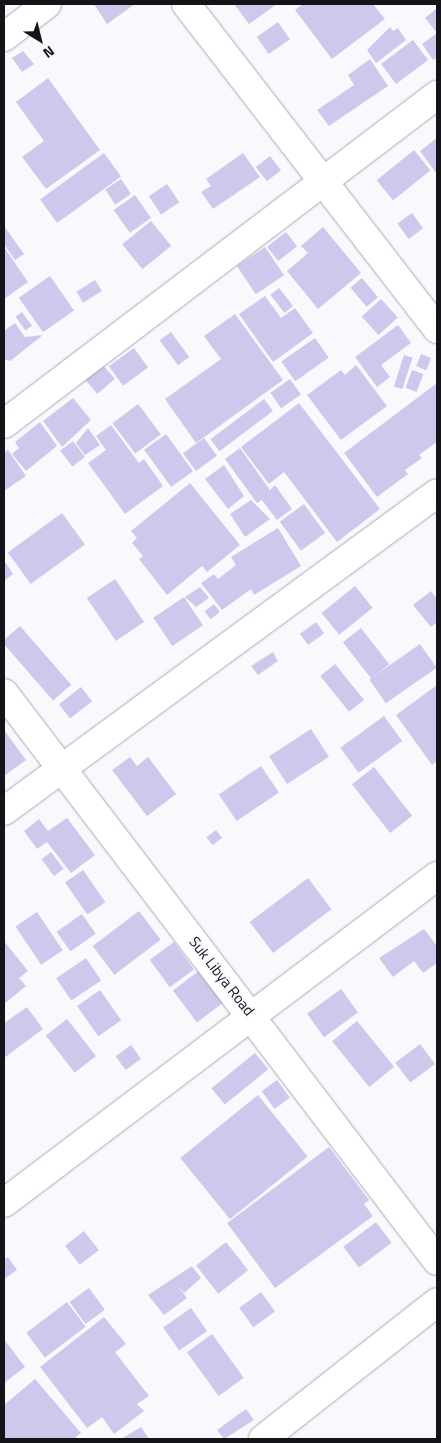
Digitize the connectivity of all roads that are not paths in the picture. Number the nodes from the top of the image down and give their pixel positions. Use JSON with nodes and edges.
{"nodes":[{"id":1,"x":47,"y":4,"type":"edge"},
{"id":2,"x":186,"y":4,"type":"edge"},
{"id":3,"x":4,"y":37,"type":"edge"},
{"id":4,"x":437,"y":94,"type":"edge"},
{"id":5,"x":325,"y":183,"type":"junction"},
{"id":6,"x":437,"y":328,"type":"edge"},
{"id":7,"x":4,"y":424,"type":"edge"},
{"id":8,"x":437,"y":493,"type":"edge"},
{"id":9,"x":4,"y":693,"type":"edge"},
{"id":10,"x":61,"y":768,"type":"junction"},
{"id":11,"x":4,"y":811,"type":"edge"},
{"id":12,"x":437,"y":876,"type":"edge"},
{"id":13,"x":252,"y":1016,"type":"junction"},
{"id":14,"x":4,"y":1203,"type":"edge"},
{"id":15,"x":437,"y":1261,"type":"edge"},
{"id":16,"x":437,"y":1302,"type":"edge"},
{"id":17,"x":263,"y":1439,"type":"edge"}],
"edges":[{"from":1,"to":3,"type":"street"},
{"from":2,"to":5,"type":"street"},
{"from":4,"to":5,"type":"street"},
{"from":5,"to":6,"type":"street"},
{"from":5,"to":7,"type":"street"},
{"from":8,"to":10,"type":"street"},
{"from":9,"to":10,"type":"street","name":"Suk Libya Road"},
{"from":10,"to":11,"type":"street"},
{"from":10,"to":13,"type":"street","name":"Suk Libya Road"},
{"from":12,"to":13,"type":"street"},
{"from":13,"to":14,"type":"street"},
{"from":13,"to":15,"type":"street","name":"Suk Libya Road"},
{"from":16,"to":17,"type":"street"}]}
